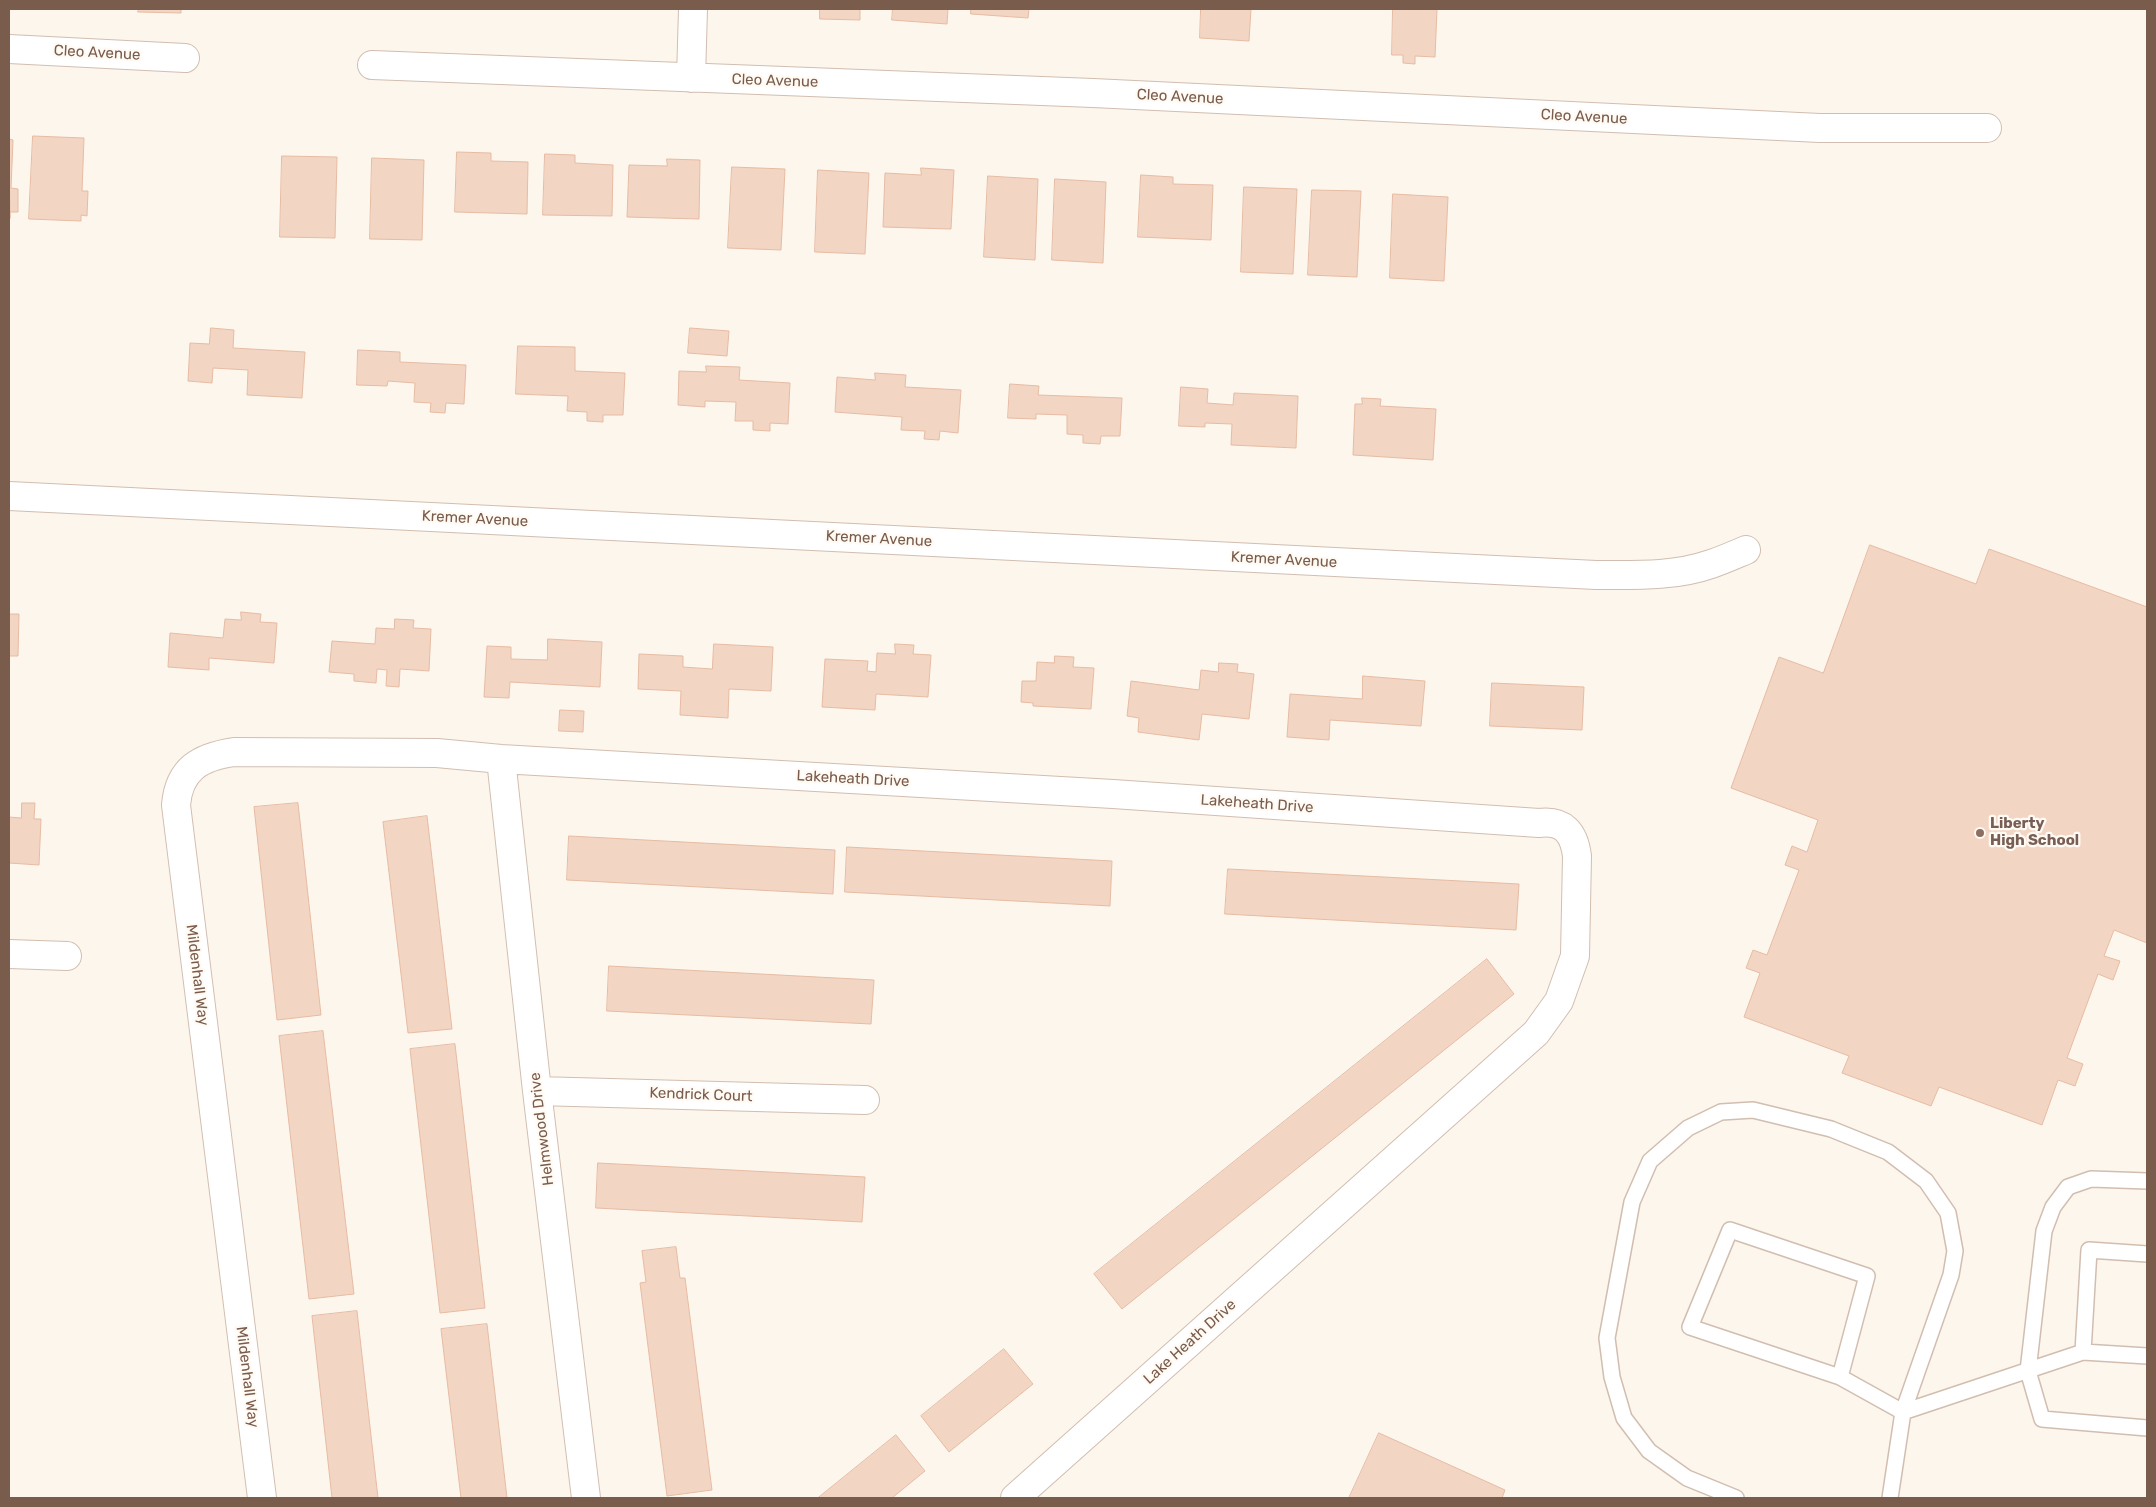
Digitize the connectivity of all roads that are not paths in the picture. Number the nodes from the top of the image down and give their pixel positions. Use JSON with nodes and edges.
{"nodes":[{"id":1,"x":693,"y":9,"type":"edge"},
{"id":2,"x":9,"y":49,"type":"edge"},
{"id":3,"x":185,"y":58,"type":"dead end"},
{"id":4,"x":372,"y":65,"type":"dead end"},
{"id":5,"x":691,"y":78,"type":"junction"},
{"id":6,"x":1987,"y":128,"type":"dead end"},
{"id":7,"x":9,"y":496,"type":"edge"},
{"id":8,"x":1746,"y":550,"type":"dead end"},
{"id":9,"x":501,"y":759,"type":"junction"},
{"id":10,"x":9,"y":954,"type":"edge"},
{"id":11,"x":67,"y":956,"type":"dead end"},
{"id":12,"x":537,"y":1090,"type":"junction"},
{"id":13,"x":865,"y":1100,"type":"dead end"},
{"id":14,"x":2147,"y":1181,"type":"edge"},
{"id":15,"x":1365,"y":1186,"type":"joint"},
{"id":16,"x":2147,"y":1254,"type":"edge"},
{"id":17,"x":2083,"y":1352,"type":"junction"},
{"id":18,"x":2147,"y":1356,"type":"edge"},
{"id":19,"x":2028,"y":1371,"type":"junction"},
{"id":20,"x":1840,"y":1376,"type":"junction"},
{"id":21,"x":1903,"y":1412,"type":"junction"},
{"id":22,"x":2147,"y":1428,"type":"edge"},
{"id":23,"x":262,"y":1498,"type":"edge"},
{"id":24,"x":586,"y":1498,"type":"edge"},
{"id":25,"x":1015,"y":1498,"type":"edge"},
{"id":26,"x":1736,"y":1498,"type":"edge"},
{"id":27,"x":1890,"y":1498,"type":"edge"}],
"edges":[{"from":1,"to":5,"type":"street"},
{"from":2,"to":3,"type":"street","name":"Cleo Avenue"},
{"from":4,"to":5,"type":"street","name":"Cleo Avenue"},
{"from":5,"to":6,"type":"street","name":"Cleo Avenue"},
{"from":7,"to":8,"type":"street","name":"Kremer Avenue"},
{"from":9,"to":12,"type":"street","name":"Helmwood Drive"},
{"from":9,"to":15,"type":"street","name":"Lakeheath Drive"},
{"from":9,"to":23,"type":"street","name":"Mildenhall Way"},
{"from":10,"to":11,"type":"street"},
{"from":12,"to":13,"type":"street","name":"Kendrick Court"},
{"from":12,"to":24,"type":"street","name":"Helmwood Drive"},
{"from":14,"to":19,"type":"lane"},
{"from":15,"to":25,"type":"street","name":"Lake Heath Drive"},
{"from":16,"to":17,"type":"lane"},
{"from":17,"to":18,"type":"lane"},
{"from":17,"to":19,"type":"lane"},
{"from":19,"to":21,"type":"lane"},
{"from":19,"to":22,"type":"lane"},
{"from":20,"to":20,"type":"lane"},
{"from":20,"to":21,"type":"lane"},
{"from":21,"to":26,"type":"lane"},
{"from":21,"to":27,"type":"lane"}]}
